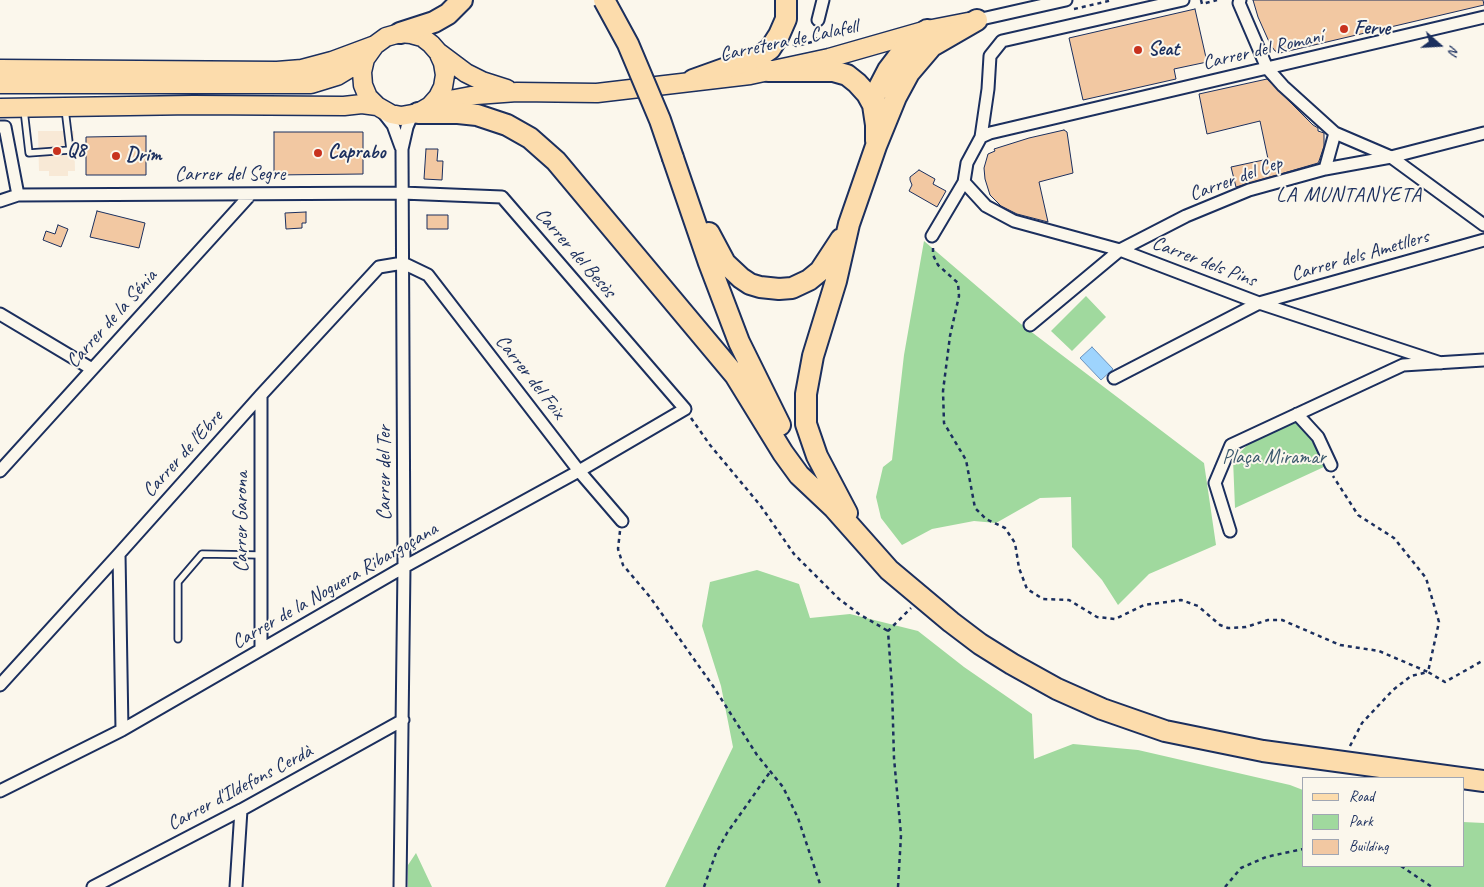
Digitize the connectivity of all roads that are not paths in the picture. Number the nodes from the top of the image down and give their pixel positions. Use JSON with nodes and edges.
{"nodes":[{"id":1,"x":462,"y":0,"type":"edge"},
{"id":2,"x":604,"y":0,"type":"edge"},
{"id":3,"x":786,"y":0,"type":"edge"},
{"id":4,"x":823,"y":0,"type":"edge"},
{"id":5,"x":1066,"y":0,"type":"edge"},
{"id":6,"x":1183,"y":0,"type":"edge"},
{"id":7,"x":1238,"y":1,"type":"edge"},
{"id":8,"x":1484,"y":16,"type":"edge"},
{"id":9,"x":818,"y":20,"type":"road end"},
{"id":10,"x":977,"y":20,"type":"junction"},
{"id":11,"x":927,"y":30,"type":"junction"},
{"id":12,"x":400,"y":33,"type":"junction"},
{"id":13,"x":370,"y":52,"type":"junction"},
{"id":14,"x":438,"y":52,"type":"junction"},
{"id":15,"x":1266,"y":68,"type":"junction"},
{"id":16,"x":0,"y":69,"type":"edge"},
{"id":17,"x":768,"y":72,"type":"junction"},
{"id":18,"x":693,"y":80,"type":"junction"},
{"id":19,"x":0,"y":84,"type":"edge"},
{"id":20,"x":0,"y":90,"type":"edge"},
{"id":21,"x":517,"y":92,"type":"junction"},
{"id":22,"x":873,"y":105,"type":"junction"},
{"id":23,"x":64,"y":107,"type":"junction"},
{"id":24,"x":373,"y":107,"type":"junction"},
{"id":25,"x":0,"y":108,"type":"edge"},
{"id":26,"x":24,"y":108,"type":"junction"},
{"id":27,"x":420,"y":112,"type":"junction"},
{"id":28,"x":3,"y":127,"type":"edge"},
{"id":29,"x":1335,"y":133,"type":"junction"},
{"id":30,"x":1484,"y":133,"type":"edge"},
{"id":31,"x":981,"y":137,"type":"junction"},
{"id":32,"x":876,"y":146,"type":"junction"},
{"id":33,"x":402,"y":149,"type":"junction"},
{"id":34,"x":1391,"y":156,"type":"junction"},
{"id":35,"x":1325,"y":169,"type":"junction"},
{"id":36,"x":964,"y":182,"type":"junction"},
{"id":37,"x":402,"y":193,"type":"junction"},
{"id":38,"x":18,"y":194,"type":"junction"},
{"id":39,"x":251,"y":194,"type":"junction"},
{"id":40,"x":0,"y":201,"type":"edge"},
{"id":41,"x":688,"y":202,"type":"junction"},
{"id":42,"x":849,"y":224,"type":"junction"},
{"id":43,"x":1484,"y":225,"type":"edge"},
{"id":44,"x":932,"y":236,"type":"road end"},
{"id":45,"x":1484,"y":240,"type":"edge"},
{"id":46,"x":1120,"y":250,"type":"junction"},
{"id":47,"x":403,"y":263,"type":"junction"},
{"id":48,"x":1259,"y":303,"type":"junction"},
{"id":49,"x":0,"y":314,"type":"edge"},
{"id":50,"x":1030,"y":325,"type":"dead end"},
{"id":51,"x":1484,"y":360,"type":"edge"},
{"id":52,"x":1441,"y":363,"type":"junction"},
{"id":53,"x":92,"y":369,"type":"junction"},
{"id":54,"x":1114,"y":378,"type":"dead end"},
{"id":55,"x":261,"y":395,"type":"junction"},
{"id":56,"x":685,"y":409,"type":"joint"},
{"id":57,"x":1297,"y":414,"type":"junction"},
{"id":58,"x":1331,"y":465,"type":"road end"},
{"id":59,"x":579,"y":470,"type":"junction"},
{"id":60,"x":0,"y":471,"type":"edge"},
{"id":61,"x":834,"y":508,"type":"junction"},
{"id":62,"x":622,"y":521,"type":"road end"},
{"id":63,"x":1230,"y":531,"type":"dead end"},
{"id":64,"x":859,"y":537,"type":"junction"},
{"id":65,"x":119,"y":554,"type":"junction"},
{"id":66,"x":260,"y":555,"type":"junction"},
{"id":67,"x":404,"y":567,"type":"junction"},
{"id":68,"x":178,"y":639,"type":"dead end"},
{"id":69,"x":262,"y":650,"type":"junction"},
{"id":70,"x":0,"y":685,"type":"edge"},
{"id":71,"x":403,"y":720,"type":"junction"},
{"id":72,"x":122,"y":730,"type":"junction"},
{"id":73,"x":1454,"y":777,"type":"edge"},
{"id":74,"x":1464,"y":778,"type":"edge"},
{"id":75,"x":1484,"y":781,"type":"edge"},
{"id":76,"x":0,"y":791,"type":"edge"},
{"id":77,"x":241,"y":810,"type":"junction"},
{"id":78,"x":93,"y":887,"type":"edge"},
{"id":79,"x":236,"y":887,"type":"edge"},
{"id":80,"x":400,"y":887,"type":"edge"}],
"edges":[{"from":1,"to":12,"type":"highway"},
{"from":2,"to":41,"type":"highway","bridge":true},
{"from":3,"to":18,"type":"highway"},
{"from":4,"to":9,"type":"street"},
{"from":5,"to":10,"type":"street","name":"Carretera de Calafell"},
{"from":6,"to":31,"type":"street"},
{"from":7,"to":15,"type":"street"},
{"from":8,"to":15,"type":"street","name":"Carrer del Romaní"},
{"from":10,"to":11,"type":"main road","name":"Carretera de Calafell"},
{"from":10,"to":32,"type":"highway"},
{"from":11,"to":17,"type":"main road","name":"Carretera de Calafell"},
{"from":11,"to":22,"type":"highway"},
{"from":12,"to":13,"type":"main road"},
{"from":12,"to":14,"type":"main road"},
{"from":13,"to":16,"type":"main road"},
{"from":13,"to":19,"type":"main road"},
{"from":13,"to":24,"type":"main road"},
{"from":14,"to":21,"type":"main road","name":"Carretera de Calafell"},
{"from":14,"to":27,"type":"main road"},
{"from":15,"to":29,"type":"street"},
{"from":15,"to":31,"type":"street","name":"Carrer del Romaní"},
{"from":17,"to":18,"type":"main road","name":"Carretera de Calafell"},
{"from":17,"to":22,"type":"highway"},
{"from":18,"to":21,"type":"main road","name":"Carretera de Calafell"},
{"from":20,"to":24,"type":"main road"},
{"from":21,"to":27,"type":"main road","name":"Carretera de Calafell"},
{"from":22,"to":32,"type":"highway"},
{"from":23,"to":24,"type":"main road"},
{"from":23,"to":26,"type":"main road"},
{"from":23,"to":26,"type":"lane"},
{"from":24,"to":27,"type":"main road"},
{"from":24,"to":33,"type":"street","name":"Carrer del Ter"},
{"from":25,"to":26,"type":"main road"},
{"from":27,"to":33,"type":"street","name":"Carrer del Ter"},
{"from":27,"to":61,"type":"highway"},
{"from":28,"to":38,"type":"street"},
{"from":29,"to":34,"type":"street"},
{"from":29,"to":35,"type":"street"},
{"from":30,"to":34,"type":"street","name":"Carrer del Cep"},
{"from":31,"to":36,"type":"street"},
{"from":32,"to":42,"type":"highway"},
{"from":33,"to":37,"type":"street","name":"Carrer del Ter"},
{"from":34,"to":35,"type":"street","name":"Carrer del Cep"},
{"from":34,"to":43,"type":"street"},
{"from":35,"to":46,"type":"street","name":"Carrer del Cep"},
{"from":36,"to":44,"type":"street"},
{"from":36,"to":46,"type":"street","name":"Carrer dels Pins"},
{"from":37,"to":39,"type":"street","name":"Carrer del Segre"},
{"from":37,"to":47,"type":"street","name":"Carrer del Ter"},
{"from":37,"to":56,"type":"street","name":"Carrer del Besòs"},
{"from":38,"to":39,"type":"street","name":"Carrer del Segre"},
{"from":38,"to":40,"type":"street","name":"Carrer del Segre"},
{"from":39,"to":53,"type":"street","name":"Carrer de la Sénia"},
{"from":41,"to":42,"type":"highway"},
{"from":41,"to":61,"type":"highway"},
{"from":42,"to":64,"type":"highway"},
{"from":45,"to":48,"type":"street","name":"Carrer dels Ametllers"},
{"from":46,"to":48,"type":"street","name":"Carrer dels Pins"},
{"from":46,"to":50,"type":"street","name":"Carrer del Cep"},
{"from":47,"to":55,"type":"street","name":"Carrer de l'Ebre"},
{"from":47,"to":59,"type":"street","name":"Carrer del Foix"},
{"from":47,"to":67,"type":"street","name":"Carrer del Ter"},
{"from":48,"to":52,"type":"street","name":"Carrer dels Pins"},
{"from":48,"to":54,"type":"street","name":"Carrer dels Ametllers"},
{"from":49,"to":53,"type":"street"},
{"from":51,"to":52,"type":"street"},
{"from":52,"to":57,"type":"street"},
{"from":53,"to":60,"type":"street","name":"Carrer de la Sénia"},
{"from":55,"to":65,"type":"street","name":"Carrer de l'Ebre"},
{"from":55,"to":66,"type":"street","name":"Carrer Garona"},
{"from":56,"to":59,"type":"street","name":"Carrer de la Noguera Ribargoçana"},
{"from":57,"to":58,"type":"street"},
{"from":57,"to":63,"type":"street"},
{"from":59,"to":62,"type":"street","name":"Carrer del Foix"},
{"from":59,"to":67,"type":"street","name":"Carrer de la Noguera Ribargoçana"},
{"from":61,"to":64,"type":"highway"},
{"from":64,"to":73,"type":"highway"},
{"from":65,"to":70,"type":"street","name":"Carrer de l'Ebre"},
{"from":65,"to":72,"type":"street"},
{"from":66,"to":68,"type":"lane"},
{"from":66,"to":69,"type":"street","name":"Carrer Garona"},
{"from":67,"to":69,"type":"street","name":"Carrer de la Noguera Ribargoçana"},
{"from":67,"to":71,"type":"street","name":"Carrer del Ter"},
{"from":69,"to":72,"type":"street","name":"Carrer de la Noguera Ribargoçana"},
{"from":71,"to":77,"type":"street","name":"Carrer d'Ildefons Cerdà"},
{"from":71,"to":80,"type":"street","name":"Carrer del Ter"},
{"from":72,"to":76,"type":"street","name":"Carrer de la Noguera Ribargoçana"},
{"from":74,"to":75,"type":"highway"},
{"from":77,"to":78,"type":"street","name":"Carrer d'Ildefons Cerdà"},
{"from":77,"to":79,"type":"street"}]}
